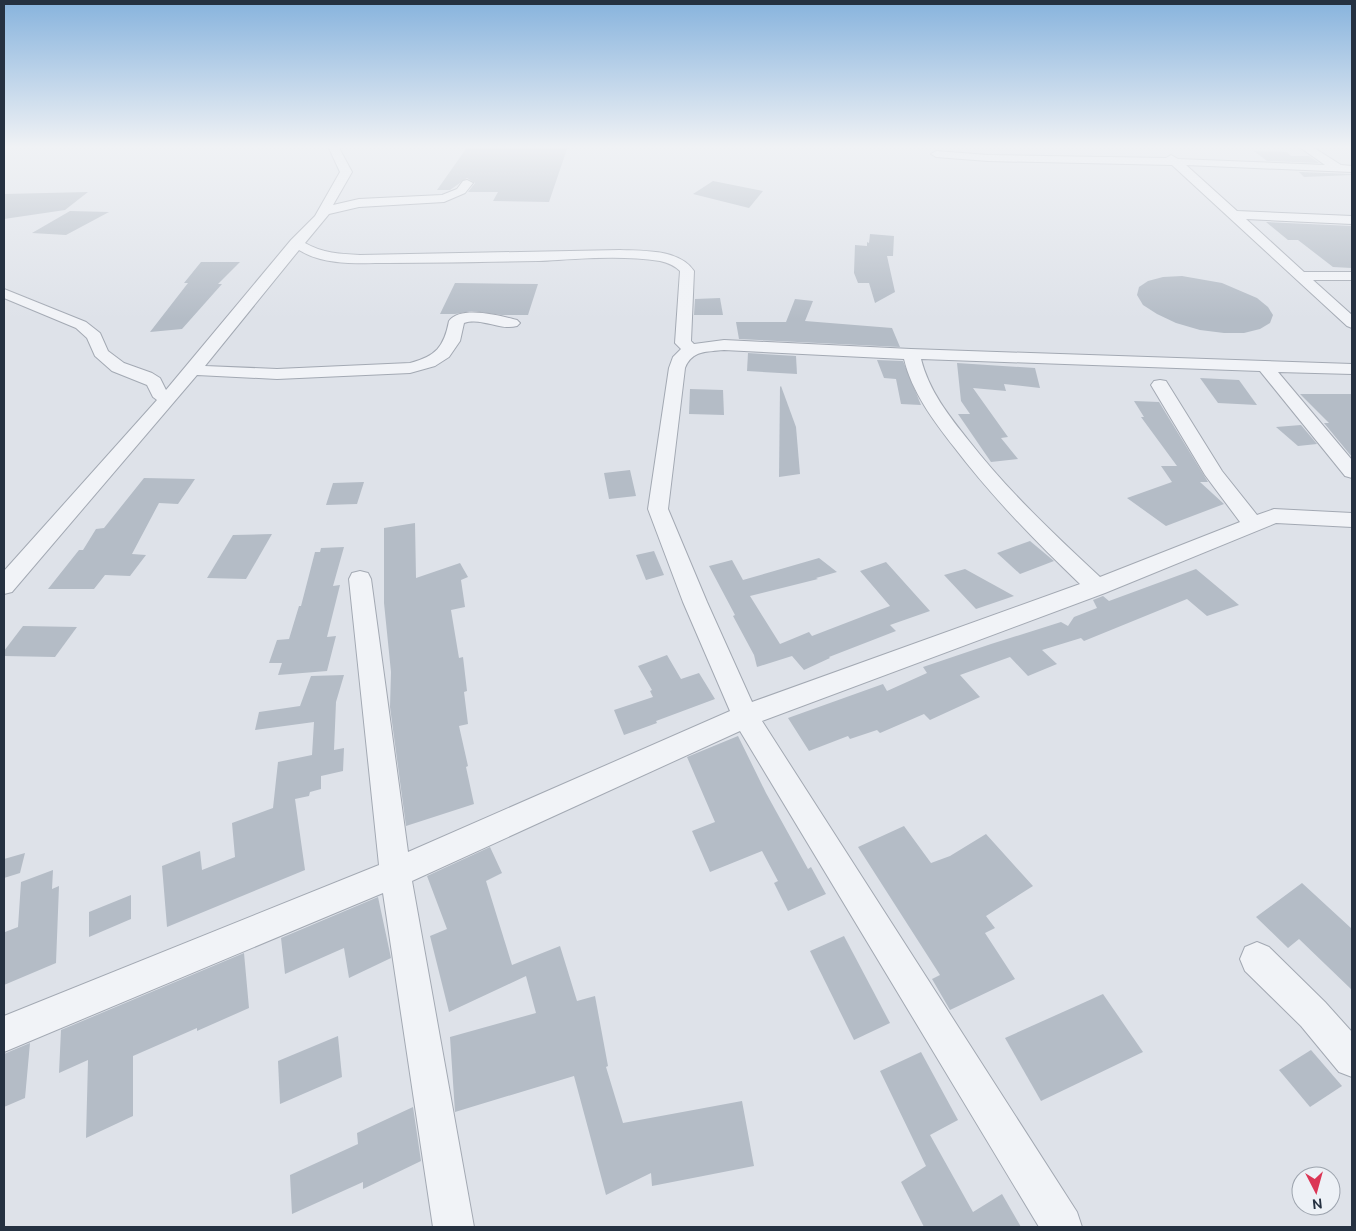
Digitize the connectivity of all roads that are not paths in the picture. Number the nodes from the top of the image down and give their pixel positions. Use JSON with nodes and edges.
{"nodes":[{"id":1,"x":328,"y":203,"type":"edge"},
{"id":2,"x":357,"y":203,"type":"edge"},
{"id":3,"x":1221,"y":203,"type":"edge"},
{"id":4,"x":324,"y":211,"type":"junction"},
{"id":5,"x":1234,"y":215,"type":"junction"},
{"id":6,"x":1352,"y":220,"type":"edge"},
{"id":7,"x":296,"y":243,"type":"junction"},
{"id":8,"x":1301,"y":276,"type":"junction"},
{"id":9,"x":1352,"y":276,"type":"edge"},
{"id":10,"x":4,"y":293,"type":"edge"},
{"id":11,"x":1352,"y":322,"type":"edge"},
{"id":12,"x":512,"y":323,"type":"dead end"},
{"id":13,"x":691,"y":349,"type":"junction"},
{"id":14,"x":911,"y":354,"type":"junction"},
{"id":15,"x":1265,"y":366,"type":"junction"},
{"id":16,"x":1352,"y":369,"type":"edge"},
{"id":17,"x":193,"y":370,"type":"junction"},
{"id":18,"x":1160,"y":386,"type":"dead end"},
{"id":19,"x":167,"y":398,"type":"junction"},
{"id":20,"x":1352,"y":472,"type":"edge"},
{"id":21,"x":1352,"y":520,"type":"edge"},
{"id":22,"x":1254,"y":524,"type":"junction"},
{"id":23,"x":360,"y":579,"type":"dead end"},
{"id":24,"x":4,"y":586,"type":"edge"},
{"id":25,"x":1097,"y":587,"type":"junction"},
{"id":26,"x":745,"y":716,"type":"junction"},
{"id":27,"x":395,"y":873,"type":"junction"},
{"id":28,"x":1257,"y":958,"type":"dead end"},
{"id":29,"x":4,"y":1034,"type":"edge"},
{"id":30,"x":1352,"y":1059,"type":"edge"},
{"id":31,"x":454,"y":1227,"type":"edge"},
{"id":32,"x":1062,"y":1227,"type":"edge"}],
"edges":[{"from":1,"to":4,"type":"street"},
{"from":2,"to":4,"type":"street"},
{"from":3,"to":5,"type":"street"},
{"from":4,"to":7,"type":"street"},
{"from":5,"to":6,"type":"street"},
{"from":5,"to":8,"type":"street"},
{"from":7,"to":13,"type":"street"},
{"from":7,"to":17,"type":"street"},
{"from":8,"to":9,"type":"street"},
{"from":8,"to":11,"type":"street"},
{"from":10,"to":19,"type":"street"},
{"from":12,"to":17,"type":"street"},
{"from":13,"to":14,"type":"street"},
{"from":13,"to":26,"type":"street"},
{"from":14,"to":15,"type":"street"},
{"from":14,"to":25,"type":"street"},
{"from":15,"to":16,"type":"street"},
{"from":15,"to":20,"type":"street"},
{"from":17,"to":19,"type":"street"},
{"from":18,"to":22,"type":"street"},
{"from":19,"to":24,"type":"street"},
{"from":21,"to":22,"type":"street"},
{"from":22,"to":25,"type":"street"},
{"from":23,"to":27,"type":"street"},
{"from":25,"to":26,"type":"street"},
{"from":26,"to":27,"type":"street"},
{"from":26,"to":32,"type":"street"},
{"from":27,"to":29,"type":"street"},
{"from":27,"to":31,"type":"street"},
{"from":28,"to":30,"type":"street"}]}
